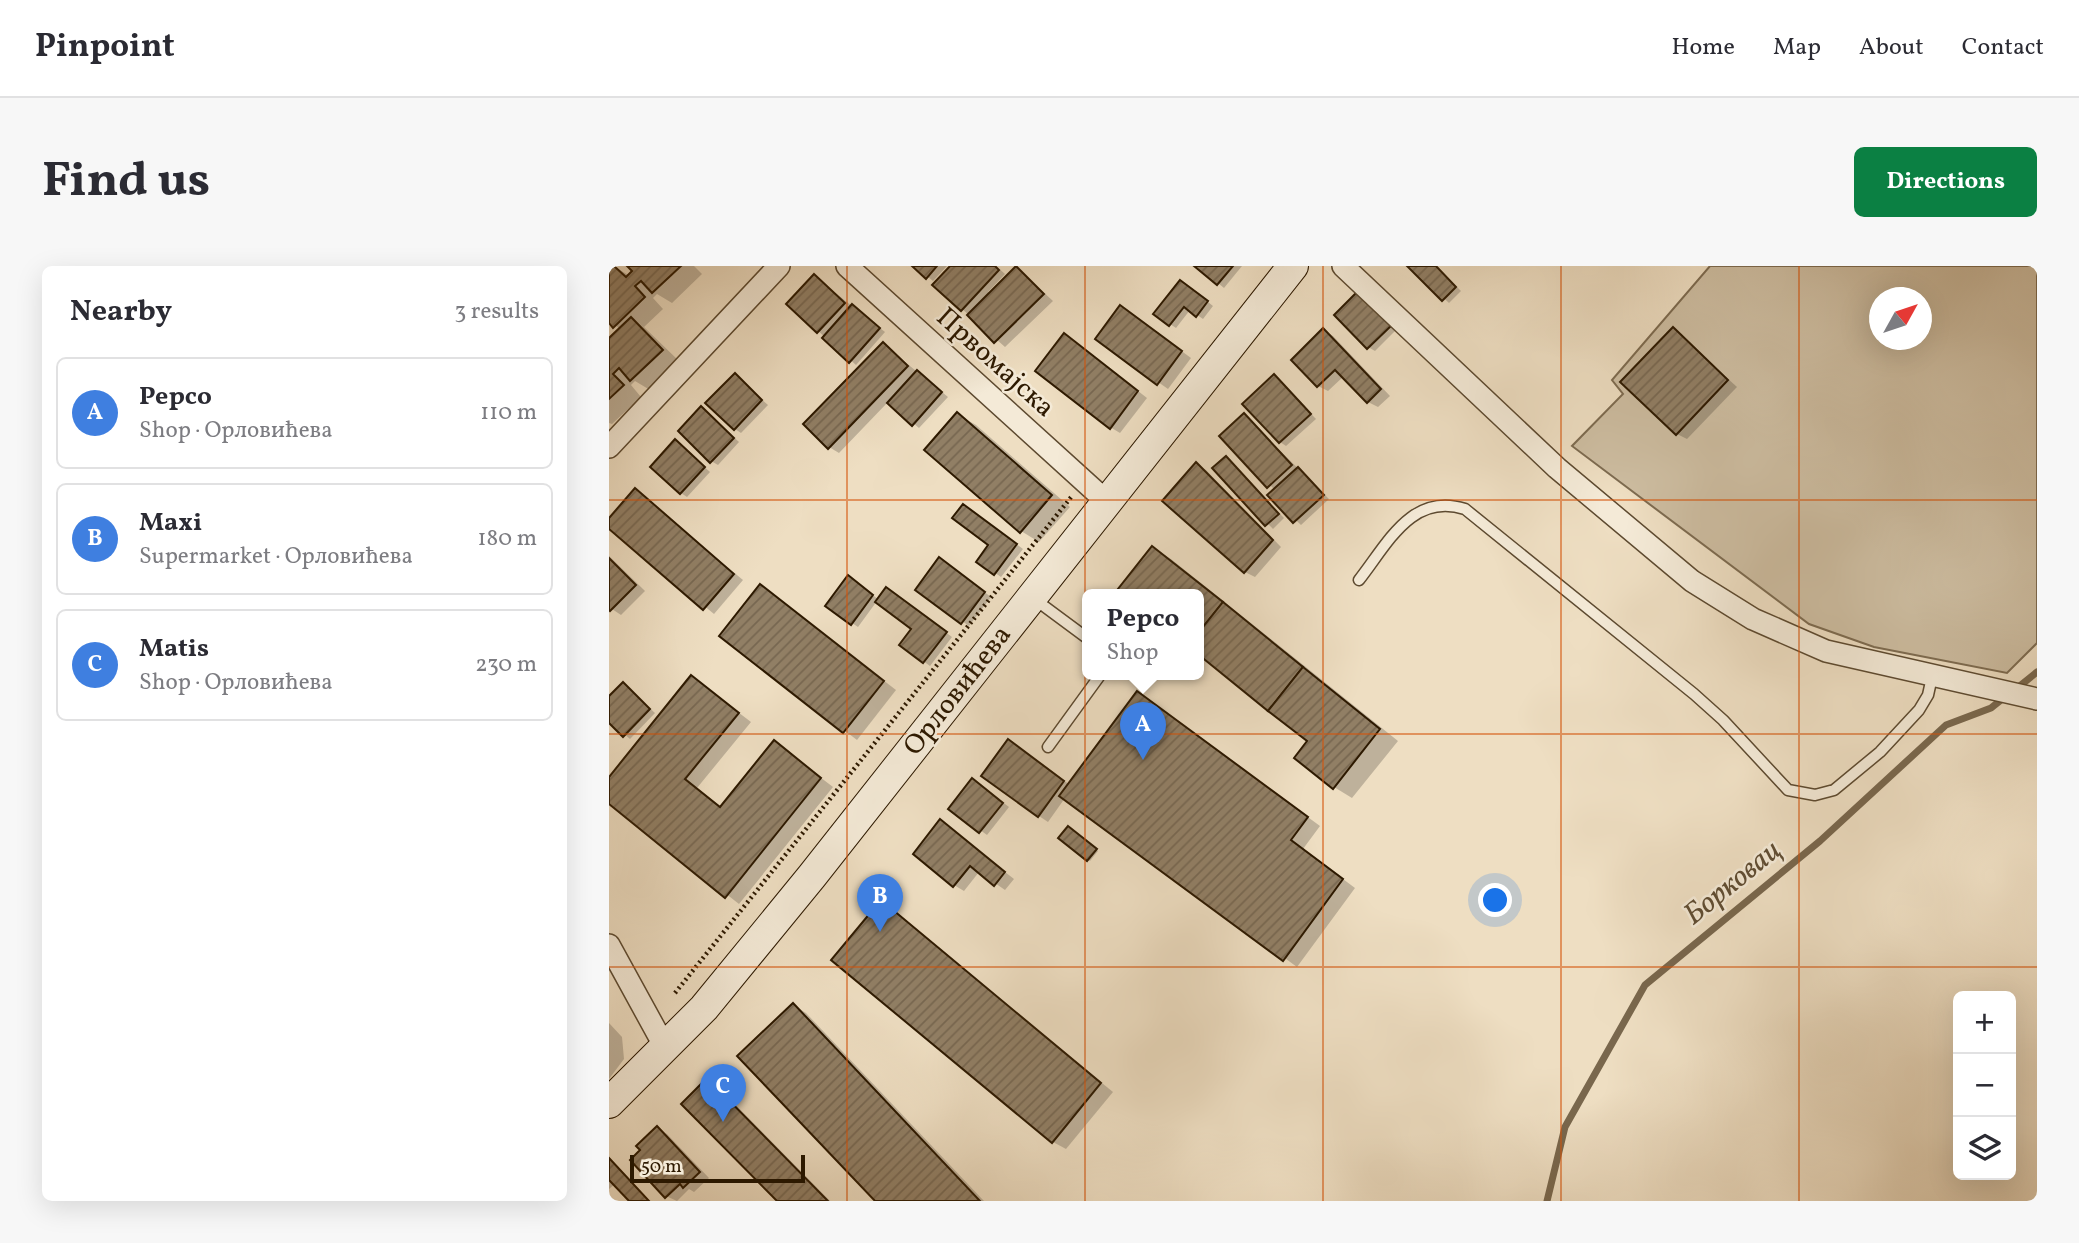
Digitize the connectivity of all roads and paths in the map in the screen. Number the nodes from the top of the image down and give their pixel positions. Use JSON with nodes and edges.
{"nodes":[{"id":1,"x":779,"y":266,"type":"edge"},
{"id":2,"x":847,"y":266,"type":"edge"},
{"id":3,"x":1293,"y":266,"type":"edge"},
{"id":4,"x":1343,"y":266,"type":"edge"},
{"id":5,"x":609,"y":447,"type":"edge"},
{"id":6,"x":1083,"y":481,"type":"junction"},
{"id":7,"x":1106,"y":501,"type":"junction"},
{"id":8,"x":1359,"y":580,"type":"dead end"},
{"id":9,"x":1032,"y":597,"type":"junction"},
{"id":10,"x":1082,"y":634,"type":"edge"},
{"id":11,"x":1932,"y":677,"type":"junction"},
{"id":12,"x":1097,"y":680,"type":"edge"},
{"id":13,"x":2035,"y":699,"type":"edge"},
{"id":14,"x":1048,"y":747,"type":"dead end"},
{"id":15,"x":609,"y":945,"type":"edge"},
{"id":16,"x":675,"y":993,"type":"dead end"},
{"id":17,"x":666,"y":1049,"type":"junction"},
{"id":18,"x":609,"y":1103,"type":"edge"}],
"edges":[{"from":1,"to":5,"type":"street"},
{"from":2,"to":6,"type":"street","name":"Првомајска"},
{"from":3,"to":7,"type":"street","name":"Орловићева"},
{"from":4,"to":11,"type":"street"},
{"from":6,"to":7,"type":"street","name":"Првомајска"},
{"from":6,"to":16,"type":"path"},
{"from":7,"to":9,"type":"street","name":"Орловићева"},
{"from":8,"to":11,"type":"lane"},
{"from":9,"to":10,"type":"lane"},
{"from":9,"to":17,"type":"street","name":"Орловићева"},
{"from":11,"to":13,"type":"street"},
{"from":12,"to":14,"type":"lane"},
{"from":15,"to":17,"type":"street"},
{"from":17,"to":18,"type":"street","name":"Орловићева"}]}
